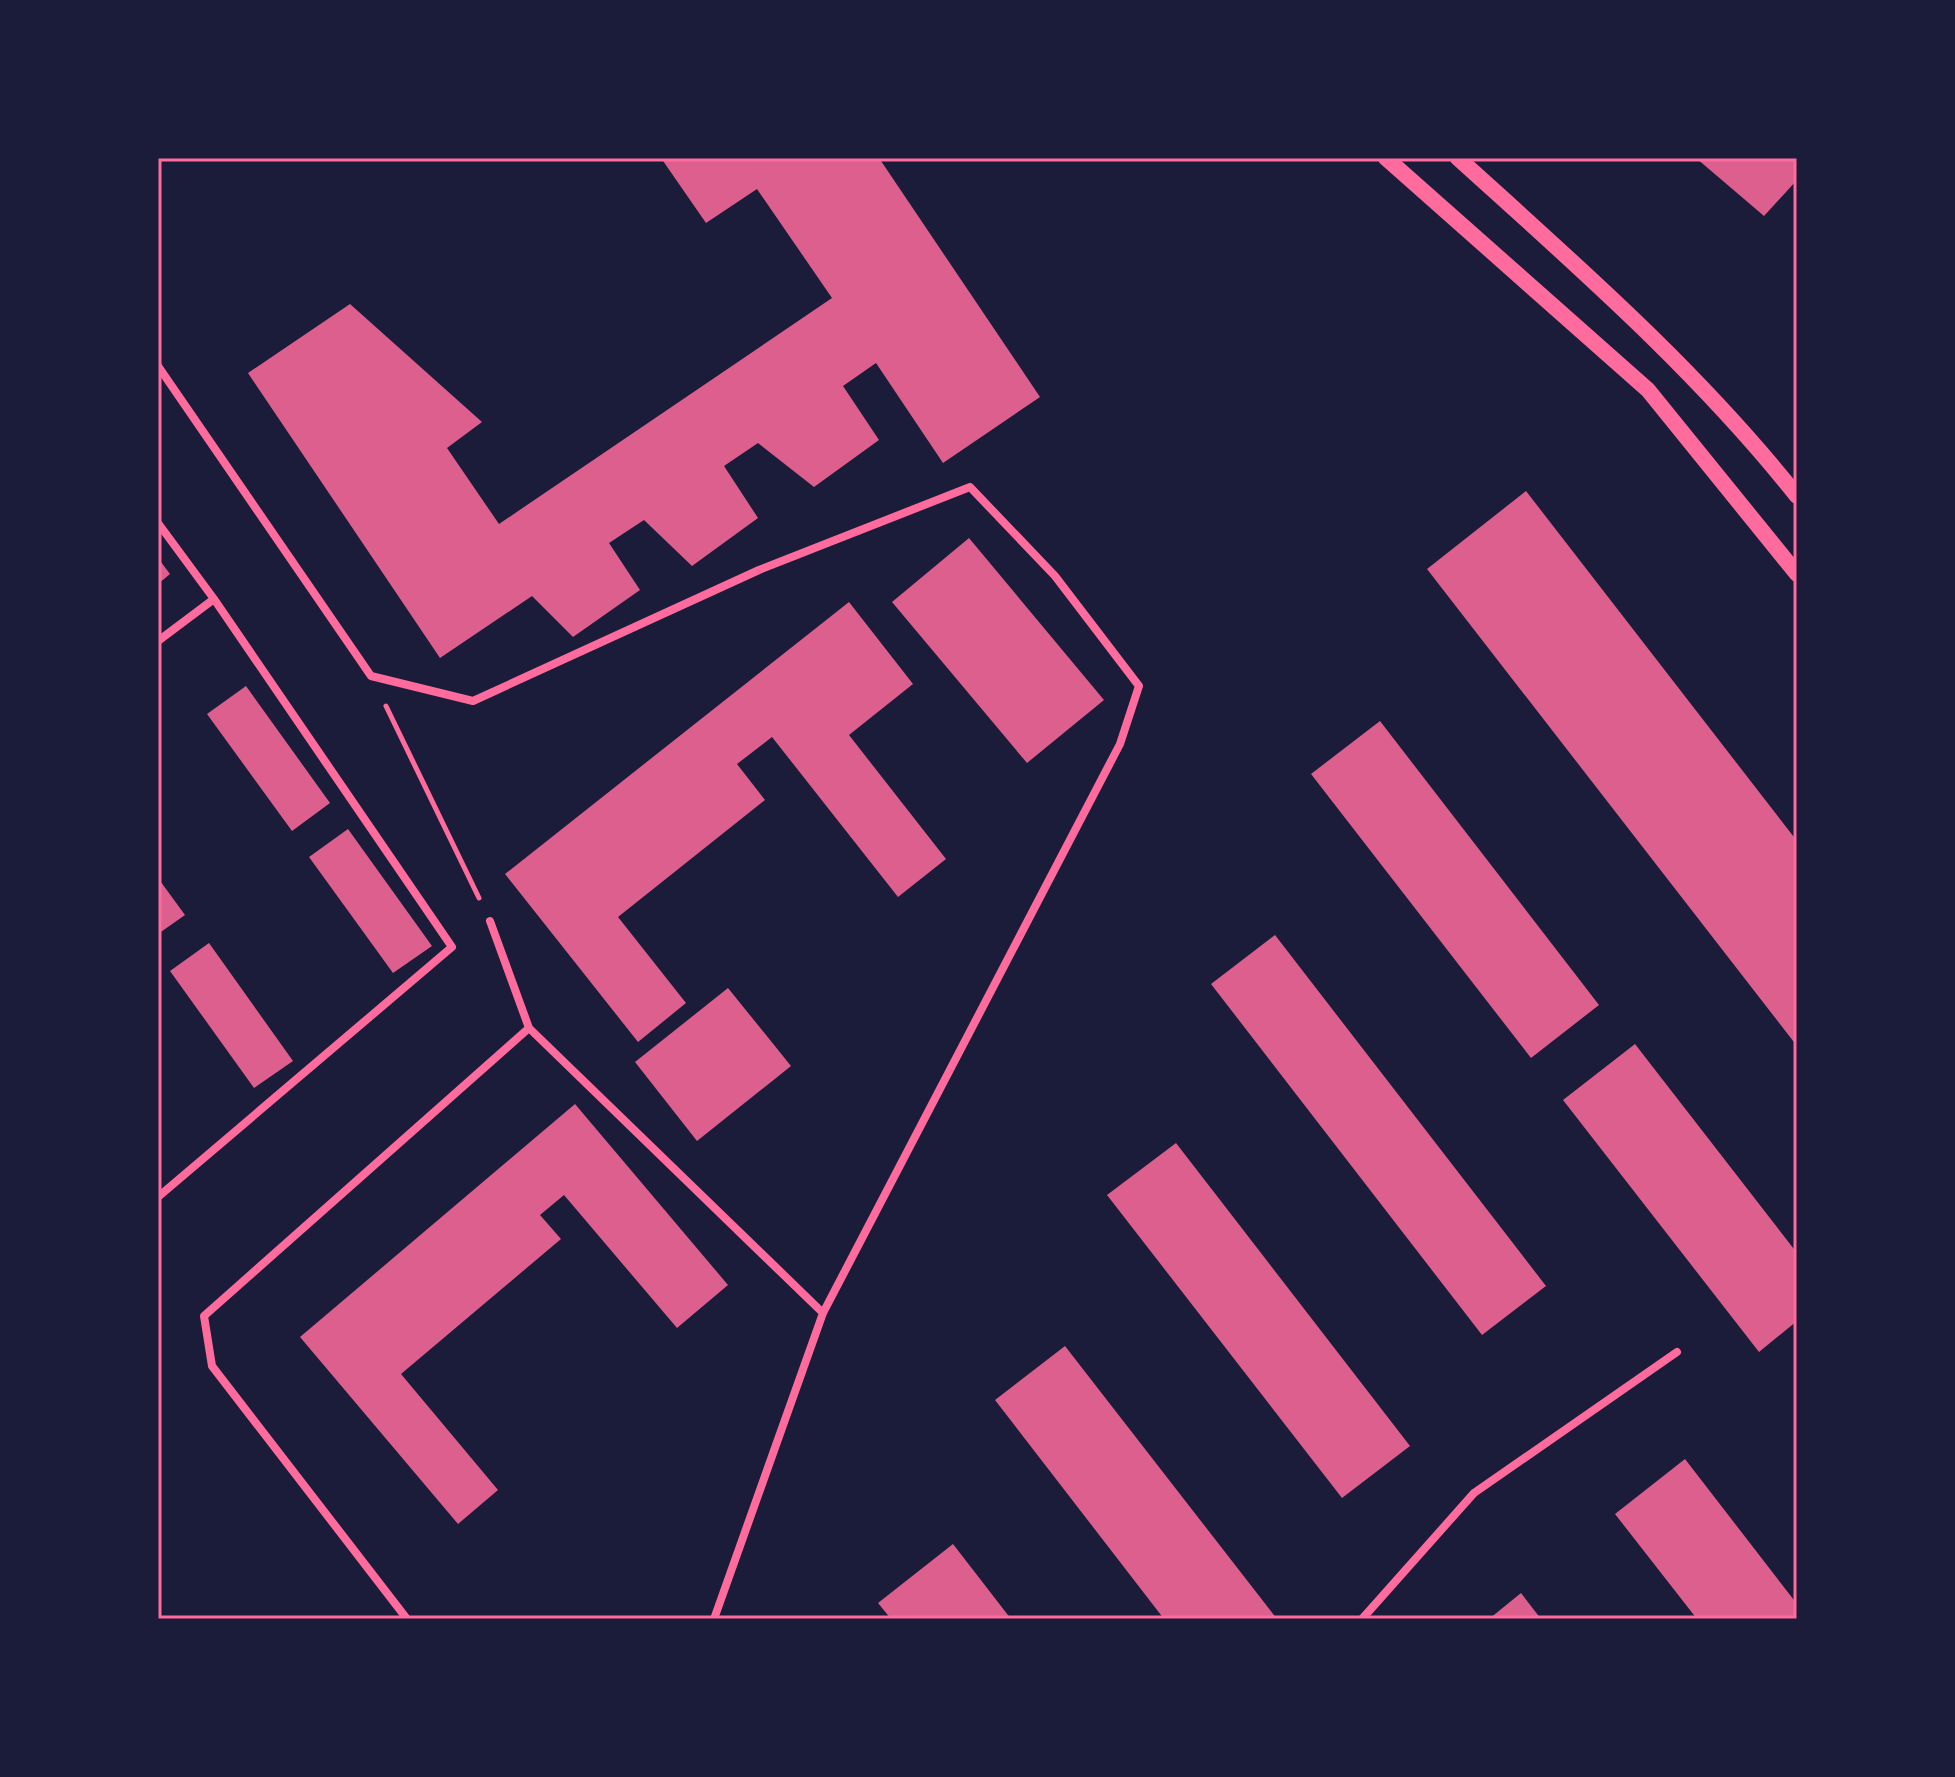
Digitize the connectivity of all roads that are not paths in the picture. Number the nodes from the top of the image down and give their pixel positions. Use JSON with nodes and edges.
{"nodes":[{"id":1,"x":1386,"y":158,"type":"edge"},
{"id":2,"x":1458,"y":158,"type":"edge"},
{"id":3,"x":158,"y":366,"type":"edge"},
{"id":4,"x":1797,"y":496,"type":"edge"},
{"id":5,"x":158,"y":523,"type":"edge"},
{"id":6,"x":1797,"y":574,"type":"edge"},
{"id":7,"x":214,"y":599,"type":"junction"},
{"id":8,"x":158,"y":641,"type":"edge"},
{"id":9,"x":490,"y":921,"type":"road end"},
{"id":10,"x":529,"y":1028,"type":"junction"},
{"id":11,"x":158,"y":1197,"type":"edge"},
{"id":12,"x":823,"y":1313,"type":"junction"},
{"id":13,"x":1677,"y":1352,"type":"dead end"},
{"id":14,"x":407,"y":1619,"type":"edge"},
{"id":15,"x":714,"y":1619,"type":"edge"},
{"id":16,"x":1362,"y":1619,"type":"edge"}],
"edges":[{"from":1,"to":6,"type":"main road"},
{"from":2,"to":4,"type":"main road"},
{"from":3,"to":12,"type":"street"},
{"from":5,"to":7,"type":"street"},
{"from":7,"to":8,"type":"street"},
{"from":7,"to":11,"type":"street"},
{"from":9,"to":10,"type":"street"},
{"from":10,"to":12,"type":"street"},
{"from":10,"to":14,"type":"street"},
{"from":12,"to":15,"type":"street"},
{"from":13,"to":16,"type":"street"}]}
